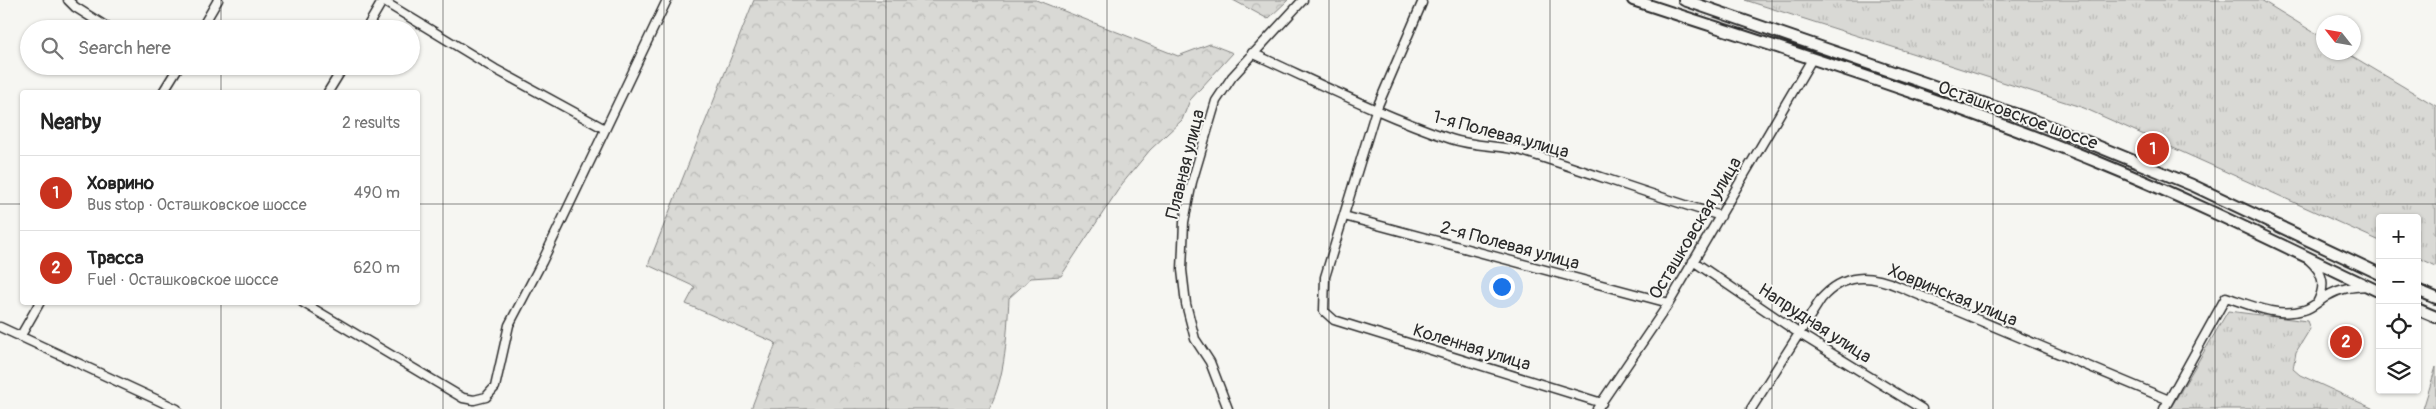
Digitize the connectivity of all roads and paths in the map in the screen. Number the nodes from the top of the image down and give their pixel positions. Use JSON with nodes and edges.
{"nodes":[{"id":1,"x":68,"y":0,"type":"edge"},
{"id":2,"x":218,"y":0,"type":"edge"},
{"id":3,"x":667,"y":0,"type":"edge"},
{"id":4,"x":1303,"y":0,"type":"edge"},
{"id":5,"x":1633,"y":0,"type":"edge"},
{"id":6,"x":1684,"y":0,"type":"edge"},
{"id":7,"x":383,"y":1,"type":"edge"},
{"id":8,"x":1422,"y":3,"type":"dead end"},
{"id":9,"x":96,"y":20,"type":"edge"},
{"id":10,"x":206,"y":20,"type":"edge"},
{"id":11,"x":371,"y":20,"type":"edge"},
{"id":12,"x":414,"y":20,"type":"edge"},
{"id":13,"x":420,"y":23,"type":"edge"},
{"id":14,"x":1252,"y":53,"type":"junction"},
{"id":15,"x":1812,"y":59,"type":"junction"},
{"id":16,"x":172,"y":75,"type":"edge"},
{"id":17,"x":338,"y":75,"type":"edge"},
{"id":18,"x":164,"y":90,"type":"edge"},
{"id":19,"x":329,"y":90,"type":"edge"},
{"id":20,"x":1376,"y":110,"type":"junction"},
{"id":21,"x":605,"y":128,"type":"junction"},
{"id":22,"x":1344,"y":216,"type":"junction"},
{"id":23,"x":1721,"y":216,"type":"junction"},
{"id":24,"x":2306,"y":257,"type":"junction"},
{"id":25,"x":1693,"y":261,"type":"junction"},
{"id":26,"x":2376,"y":272,"type":"edge"},
{"id":27,"x":2368,"y":286,"type":"junction"},
{"id":28,"x":2376,"y":290,"type":"edge"},
{"id":29,"x":2421,"y":292,"type":"edge"},
{"id":30,"x":2436,"y":298,"type":"edge"},
{"id":31,"x":1669,"y":303,"type":"junction"},
{"id":32,"x":2316,"y":304,"type":"junction"},
{"id":33,"x":38,"y":305,"type":"edge"},
{"id":34,"x":307,"y":305,"type":"edge"},
{"id":35,"x":2421,"y":311,"type":"edge"},
{"id":36,"x":2421,"y":312,"type":"edge"},
{"id":37,"x":2436,"y":316,"type":"edge"},
{"id":38,"x":2436,"y":321,"type":"edge"},
{"id":39,"x":0,"y":327,"type":"edge"},
{"id":40,"x":1800,"y":334,"type":"junction"},
{"id":41,"x":20,"y":337,"type":"junction"},
{"id":42,"x":2169,"y":400,"type":"junction"},
{"id":43,"x":1600,"y":406,"type":"edge"},
{"id":44,"x":177,"y":409,"type":"edge"},
{"id":45,"x":1228,"y":409,"type":"edge"},
{"id":46,"x":1751,"y":409,"type":"edge"},
{"id":47,"x":1922,"y":409,"type":"edge"},
{"id":48,"x":2164,"y":409,"type":"edge"}],
"edges":[{"from":1,"to":9,"type":"street"},
{"from":2,"to":10,"type":"street"},
{"from":3,"to":21,"type":"street"},
{"from":4,"to":14,"type":"street","name":"Плавная улица"},
{"from":5,"to":15,"type":"main road","name":"Осташковское шоссе"},
{"from":6,"to":26,"type":"main road","name":"Осташковское шоссе"},
{"from":7,"to":11,"type":"street"},
{"from":7,"to":12,"type":"street"},
{"from":8,"to":20,"type":"street"},
{"from":13,"to":21,"type":"street"},
{"from":14,"to":20,"type":"street","name":"1-я Полевая улица"},
{"from":14,"to":45,"type":"street","name":"Плавная улица"},
{"from":15,"to":23,"type":"street","name":"Осташковская улица"},
{"from":15,"to":24,"type":"main road","name":"Осташковское шоссе"},
{"from":16,"to":18,"type":"street"},
{"from":17,"to":19,"type":"street"},
{"from":20,"to":22,"type":"street"},
{"from":20,"to":23,"type":"street","name":"1-я Полевая улица"},
{"from":21,"to":34,"type":"street"},
{"from":22,"to":31,"type":"street","name":"2-я Полевая улица"},
{"from":22,"to":43,"type":"street","name":"Коленная улица"},
{"from":23,"to":25,"type":"street","name":"Осташковская улица"},
{"from":24,"to":27,"type":"main road","name":"Осташковское шоссе"},
{"from":24,"to":32,"type":"street"},
{"from":25,"to":31,"type":"street","name":"Осташковская улица"},
{"from":25,"to":40,"type":"street","name":"Напрудная улица"},
{"from":27,"to":28,"type":"main road","name":"Осташковское шоссе"},
{"from":27,"to":32,"type":"street"},
{"from":29,"to":30,"type":"main road"},
{"from":31,"to":43,"type":"street","name":"Осташковская улица"},
{"from":32,"to":42,"type":"street"},
{"from":33,"to":41,"type":"street"},
{"from":35,"to":37,"type":"main road"},
{"from":36,"to":38,"type":"street"},
{"from":39,"to":41,"type":"street"},
{"from":40,"to":42,"type":"street","name":"Ховринская улица"},
{"from":40,"to":46,"type":"street","name":"Ховринская улица"},
{"from":40,"to":47,"type":"street","name":"Напрудная улица"},
{"from":41,"to":44,"type":"street"},
{"from":42,"to":48,"type":"street"}]}
